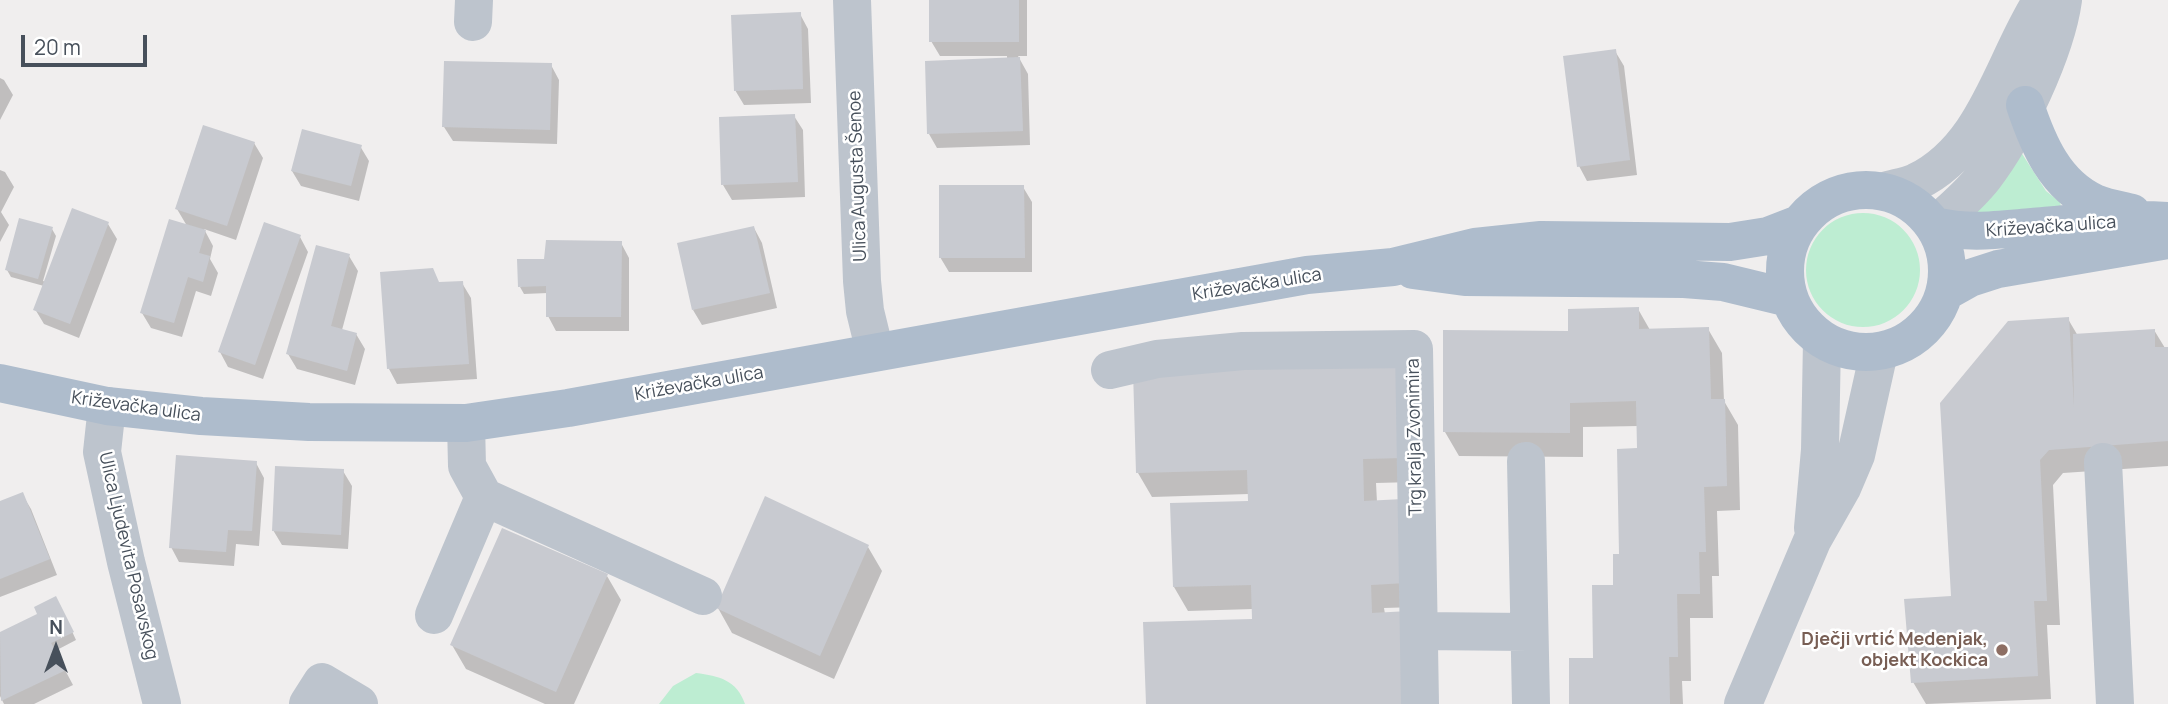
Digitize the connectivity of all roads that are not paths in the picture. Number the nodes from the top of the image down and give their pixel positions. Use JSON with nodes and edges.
{"nodes":[{"id":1,"x":852,"y":0,"type":"edge"},
{"id":2,"x":2042,"y":0,"type":"edge"},
{"id":3,"x":2063,"y":0,"type":"edge"},
{"id":4,"x":2025,"y":105,"type":"junction"},
{"id":5,"x":1885,"y":191,"type":"junction"},
{"id":6,"x":1799,"y":224,"type":"junction"},
{"id":7,"x":1934,"y":226,"type":"junction"},
{"id":8,"x":2166,"y":227,"type":"edge"},
{"id":9,"x":1393,"y":267,"type":"junction"},
{"id":10,"x":1945,"y":292,"type":"junction"},
{"id":11,"x":1788,"y":298,"type":"junction"},
{"id":12,"x":1822,"y":340,"type":"junction"},
{"id":13,"x":874,"y":352,"type":"junction"},
{"id":14,"x":1879,"y":352,"type":"junction"},
{"id":15,"x":1110,"y":370,"type":"dead end"},
{"id":16,"x":0,"y":383,"type":"edge"},
{"id":17,"x":107,"y":406,"type":"junction"},
{"id":18,"x":466,"y":423,"type":"junction"},
{"id":19,"x":1525,"y":461,"type":"dead end"},
{"id":20,"x":2103,"y":462,"type":"dead end"},
{"id":21,"x":484,"y":497,"type":"junction"},
{"id":22,"x":1812,"y":541,"type":"junction"},
{"id":23,"x":703,"y":596,"type":"dead end"},
{"id":24,"x":434,"y":615,"type":"dead end"},
{"id":25,"x":1419,"y":631,"type":"junction"},
{"id":26,"x":1528,"y":632,"type":"junction"},
{"id":27,"x":162,"y":704,"type":"edge"},
{"id":28,"x":308,"y":704,"type":"edge"},
{"id":29,"x":359,"y":704,"type":"edge"},
{"id":30,"x":1420,"y":704,"type":"edge"},
{"id":31,"x":1531,"y":704,"type":"edge"},
{"id":32,"x":1743,"y":704,"type":"edge"},
{"id":33,"x":2115,"y":704,"type":"edge"}],
"edges":[{"from":1,"to":13,"type":"street","name":"Ulica Augusta Šenoe"},
{"from":2,"to":5,"type":"street"},
{"from":3,"to":4,"type":"street"},
{"from":4,"to":7,"type":"street"},
{"from":4,"to":8,"type":"main road"},
{"from":5,"to":6,"type":"main road"},
{"from":5,"to":7,"type":"main road"},
{"from":6,"to":9,"type":"main road","name":"Križevačka ulica"},
{"from":6,"to":11,"type":"main road"},
{"from":7,"to":8,"type":"main road","name":"Križevačka ulica"},
{"from":7,"to":10,"type":"main road"},
{"from":8,"to":10,"type":"main road","name":"Križevačka ulica"},
{"from":9,"to":11,"type":"main road","name":"Križevačka ulica"},
{"from":9,"to":13,"type":"main road","name":"Križevačka ulica"},
{"from":10,"to":14,"type":"main road"},
{"from":11,"to":12,"type":"main road"},
{"from":12,"to":14,"type":"main road"},
{"from":12,"to":22,"type":"street"},
{"from":13,"to":18,"type":"main road","name":"Križevačka ulica"},
{"from":14,"to":22,"type":"street"},
{"from":15,"to":25,"type":"street","name":"Trg kralja Zvonimira"},
{"from":16,"to":17,"type":"main road","name":"Križevačka ulica"},
{"from":17,"to":18,"type":"main road","name":"Križevačka ulica"},
{"from":17,"to":27,"type":"street","name":"Ulica Ljudevita Posavskog"},
{"from":18,"to":21,"type":"street"},
{"from":19,"to":26,"type":"street"},
{"from":20,"to":33,"type":"street"},
{"from":21,"to":23,"type":"street"},
{"from":21,"to":24,"type":"street"},
{"from":22,"to":32,"type":"street"},
{"from":25,"to":26,"type":"street"},
{"from":25,"to":30,"type":"street","name":"Trg kralja Zvonimira"},
{"from":26,"to":31,"type":"street"},
{"from":28,"to":29,"type":"street"}]}
